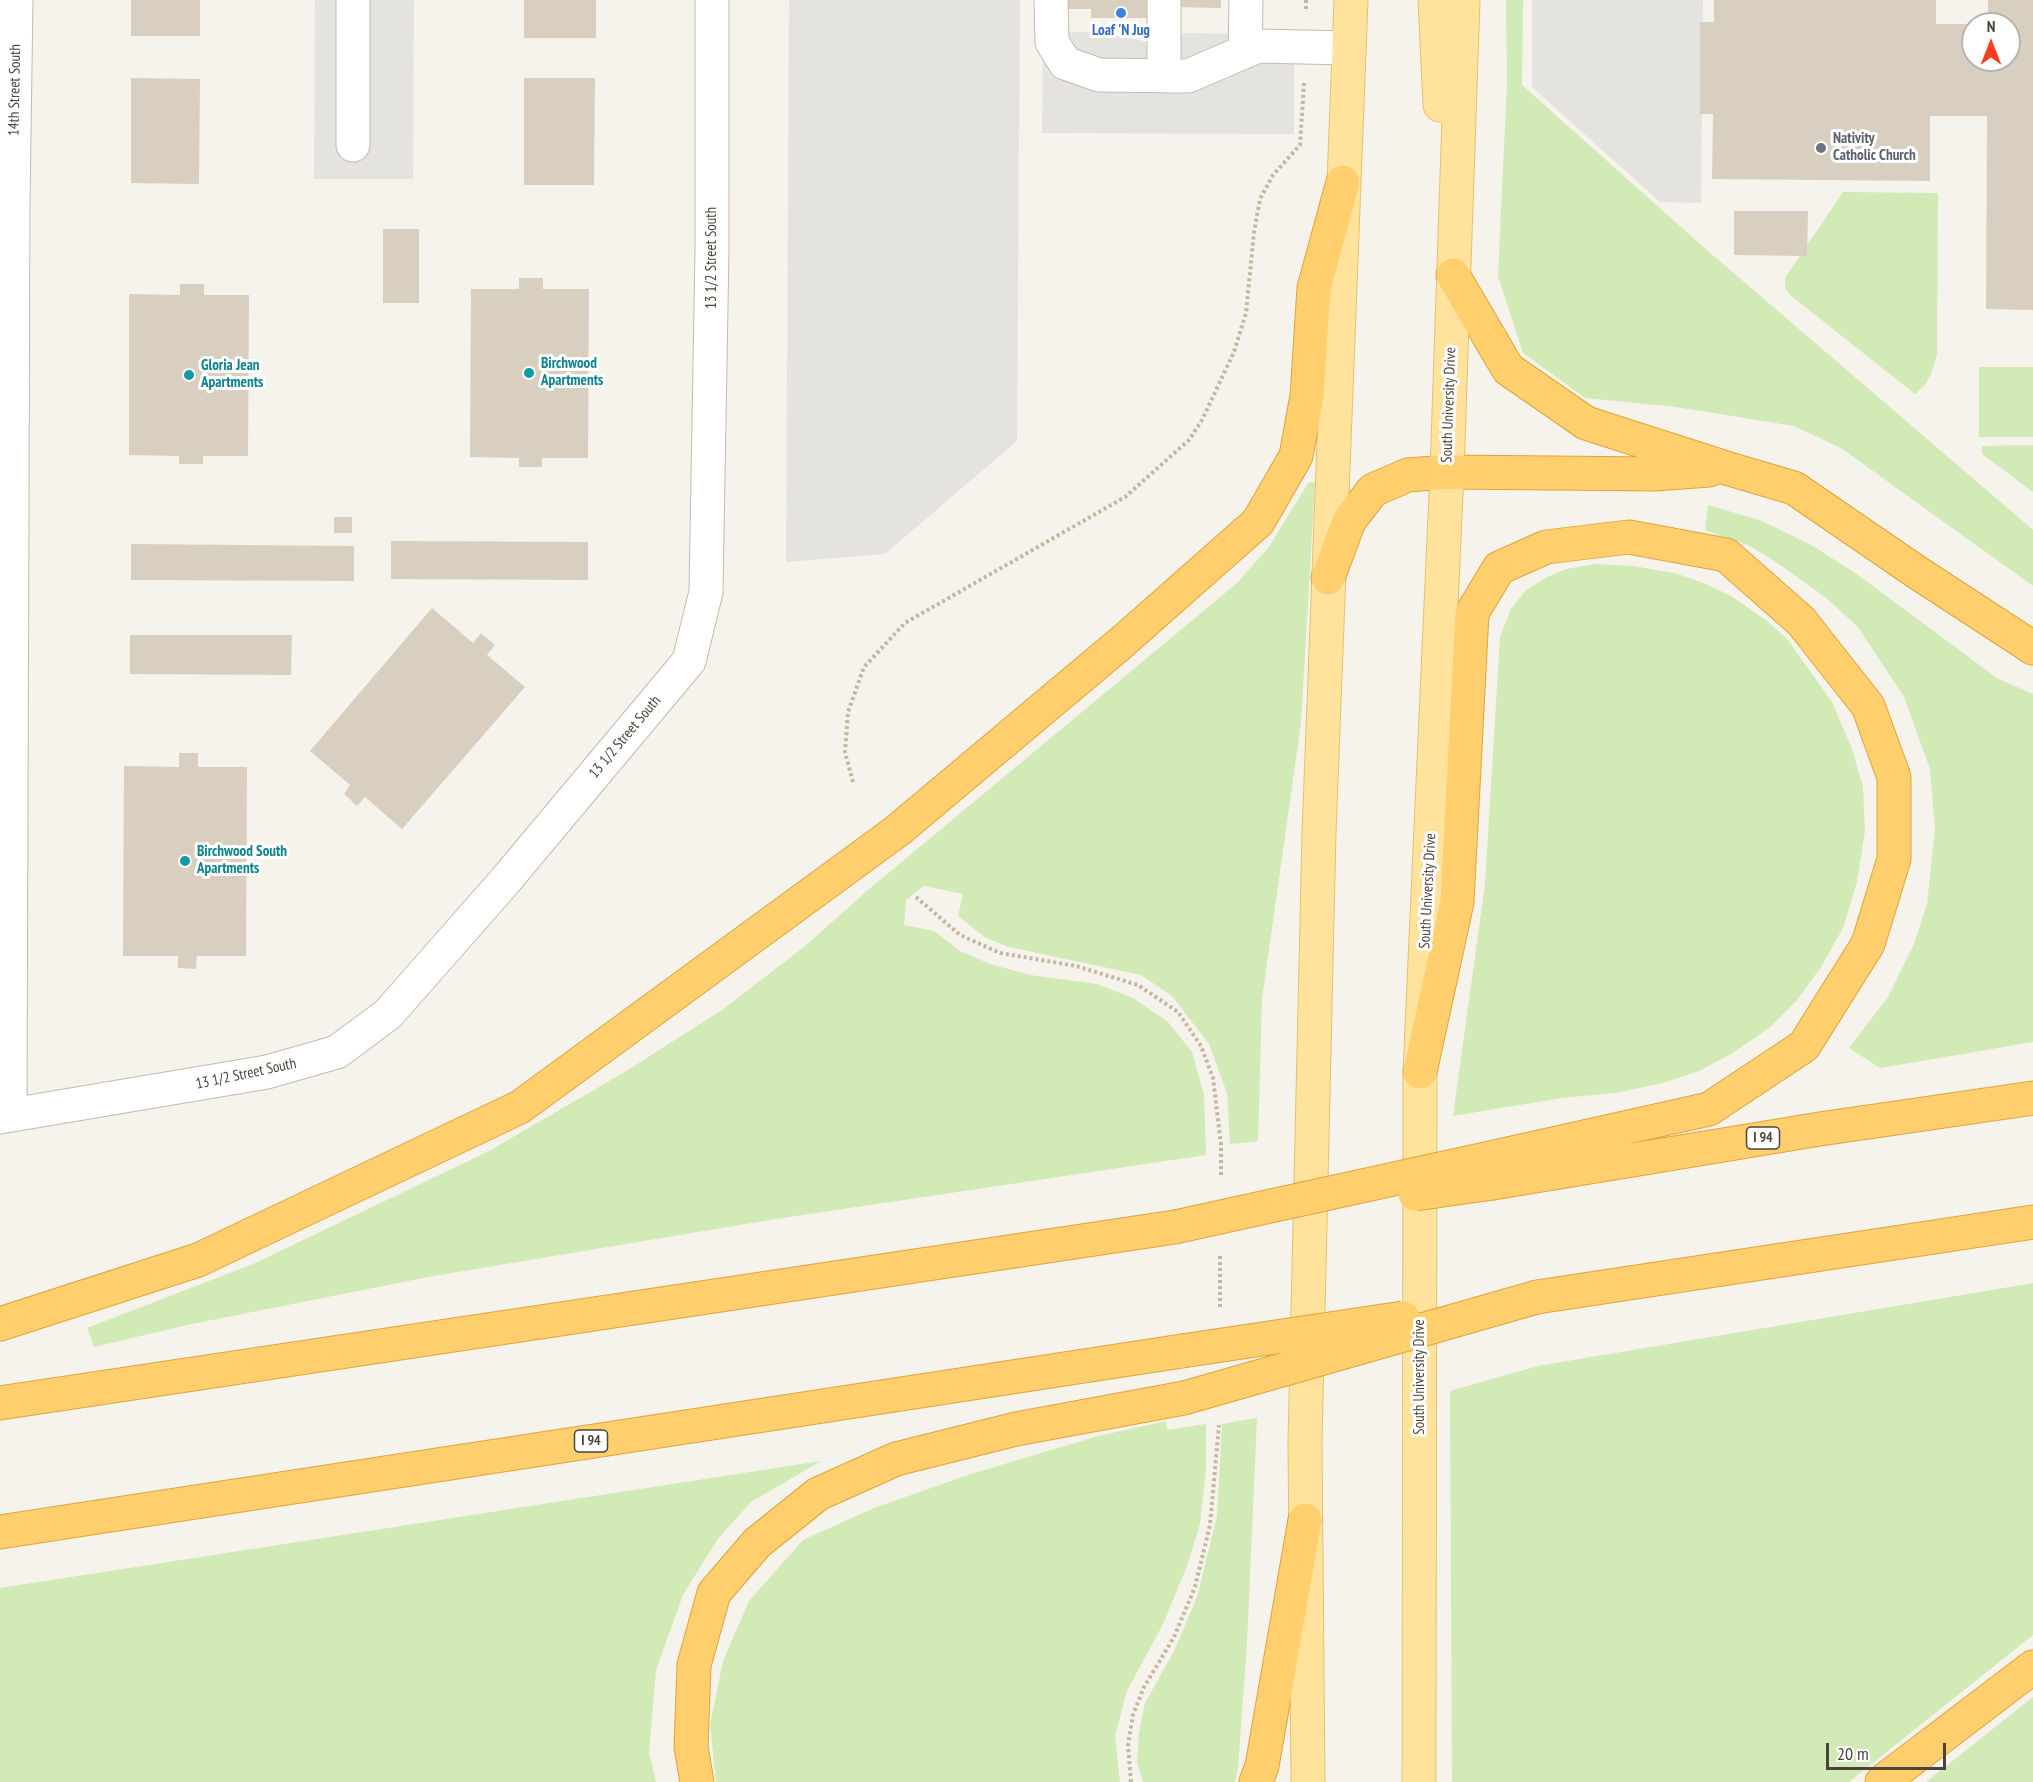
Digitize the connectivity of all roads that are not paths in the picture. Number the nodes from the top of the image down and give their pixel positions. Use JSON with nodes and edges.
{"nodes":[{"id":1,"x":16,"y":0,"type":"edge"},
{"id":2,"x":353,"y":0,"type":"edge"},
{"id":3,"x":712,"y":0,"type":"edge"},
{"id":4,"x":1051,"y":0,"type":"edge"},
{"id":5,"x":1164,"y":0,"type":"edge"},
{"id":6,"x":1246,"y":0,"type":"edge"},
{"id":7,"x":1351,"y":0,"type":"edge"},
{"id":8,"x":1435,"y":0,"type":"edge"},
{"id":9,"x":1463,"y":0,"type":"edge"},
{"id":10,"x":1349,"y":48,"type":"junction"},
{"id":11,"x":1245,"y":52,"type":"junction"},
{"id":12,"x":1164,"y":76,"type":"junction"},
{"id":13,"x":353,"y":144,"type":"dead end"},
{"id":14,"x":1344,"y":182,"type":"junction"},
{"id":15,"x":1453,"y":275,"type":"junction"},
{"id":16,"x":1726,"y":468,"type":"junction"},
{"id":17,"x":1447,"y":472,"type":"junction"},
{"id":18,"x":1328,"y":578,"type":"junction"},
{"id":19,"x":2033,"y":648,"type":"edge"},
{"id":20,"x":1420,"y":1072,"type":"junction"},
{"id":21,"x":2033,"y":1098,"type":"edge"},
{"id":22,"x":5,"y":1116,"type":"edge"},
{"id":23,"x":1494,"y":1170,"type":"junction"},
{"id":24,"x":2033,"y":1222,"type":"edge"},
{"id":25,"x":1537,"y":1298,"type":"junction"},
{"id":26,"x":0,"y":1324,"type":"edge"},
{"id":27,"x":0,"y":1403,"type":"edge"},
{"id":28,"x":1305,"y":1520,"type":"junction"},
{"id":29,"x":0,"y":1532,"type":"edge"},
{"id":30,"x":2033,"y":1666,"type":"edge"},
{"id":31,"x":697,"y":1782,"type":"edge"},
{"id":32,"x":1256,"y":1782,"type":"edge"},
{"id":33,"x":1308,"y":1782,"type":"edge"},
{"id":34,"x":1419,"y":1782,"type":"edge"},
{"id":35,"x":1882,"y":1782,"type":"edge"}],
"edges":[{"from":1,"to":22,"type":"street","name":"14th Street South"},
{"from":2,"to":13,"type":"street"},
{"from":3,"to":22,"type":"street","name":"13 1/2 Street South"},
{"from":4,"to":12,"type":"street"},
{"from":5,"to":12,"type":"street"},
{"from":6,"to":11,"type":"street"},
{"from":7,"to":10,"type":"main road"},
{"from":8,"to":15,"type":"main road"},
{"from":9,"to":15,"type":"main road","name":"South University Drive"},
{"from":10,"to":11,"type":"street"},
{"from":10,"to":14,"type":"main road"},
{"from":11,"to":12,"type":"street"},
{"from":14,"to":18,"type":"main road"},
{"from":14,"to":26,"type":"highway"},
{"from":15,"to":16,"type":"highway"},
{"from":15,"to":17,"type":"main road","name":"South University Drive"},
{"from":16,"to":17,"type":"highway"},
{"from":16,"to":19,"type":"highway"},
{"from":17,"to":18,"type":"highway"},
{"from":17,"to":20,"type":"main road","name":"South University Drive"},
{"from":18,"to":28,"type":"main road"},
{"from":20,"to":23,"type":"highway"},
{"from":20,"to":34,"type":"main road","name":"South University Drive"},
{"from":21,"to":23,"type":"highway","number":"I 94"},
{"from":23,"to":27,"type":"highway","number":"I 94","bridge":true},
{"from":24,"to":25,"type":"highway","number":"I 94"},
{"from":25,"to":29,"type":"highway","number":"I 94","bridge":true},
{"from":25,"to":31,"type":"highway","bridge":true},
{"from":28,"to":32,"type":"highway"},
{"from":28,"to":33,"type":"main road"},
{"from":30,"to":35,"type":"highway"}]}
